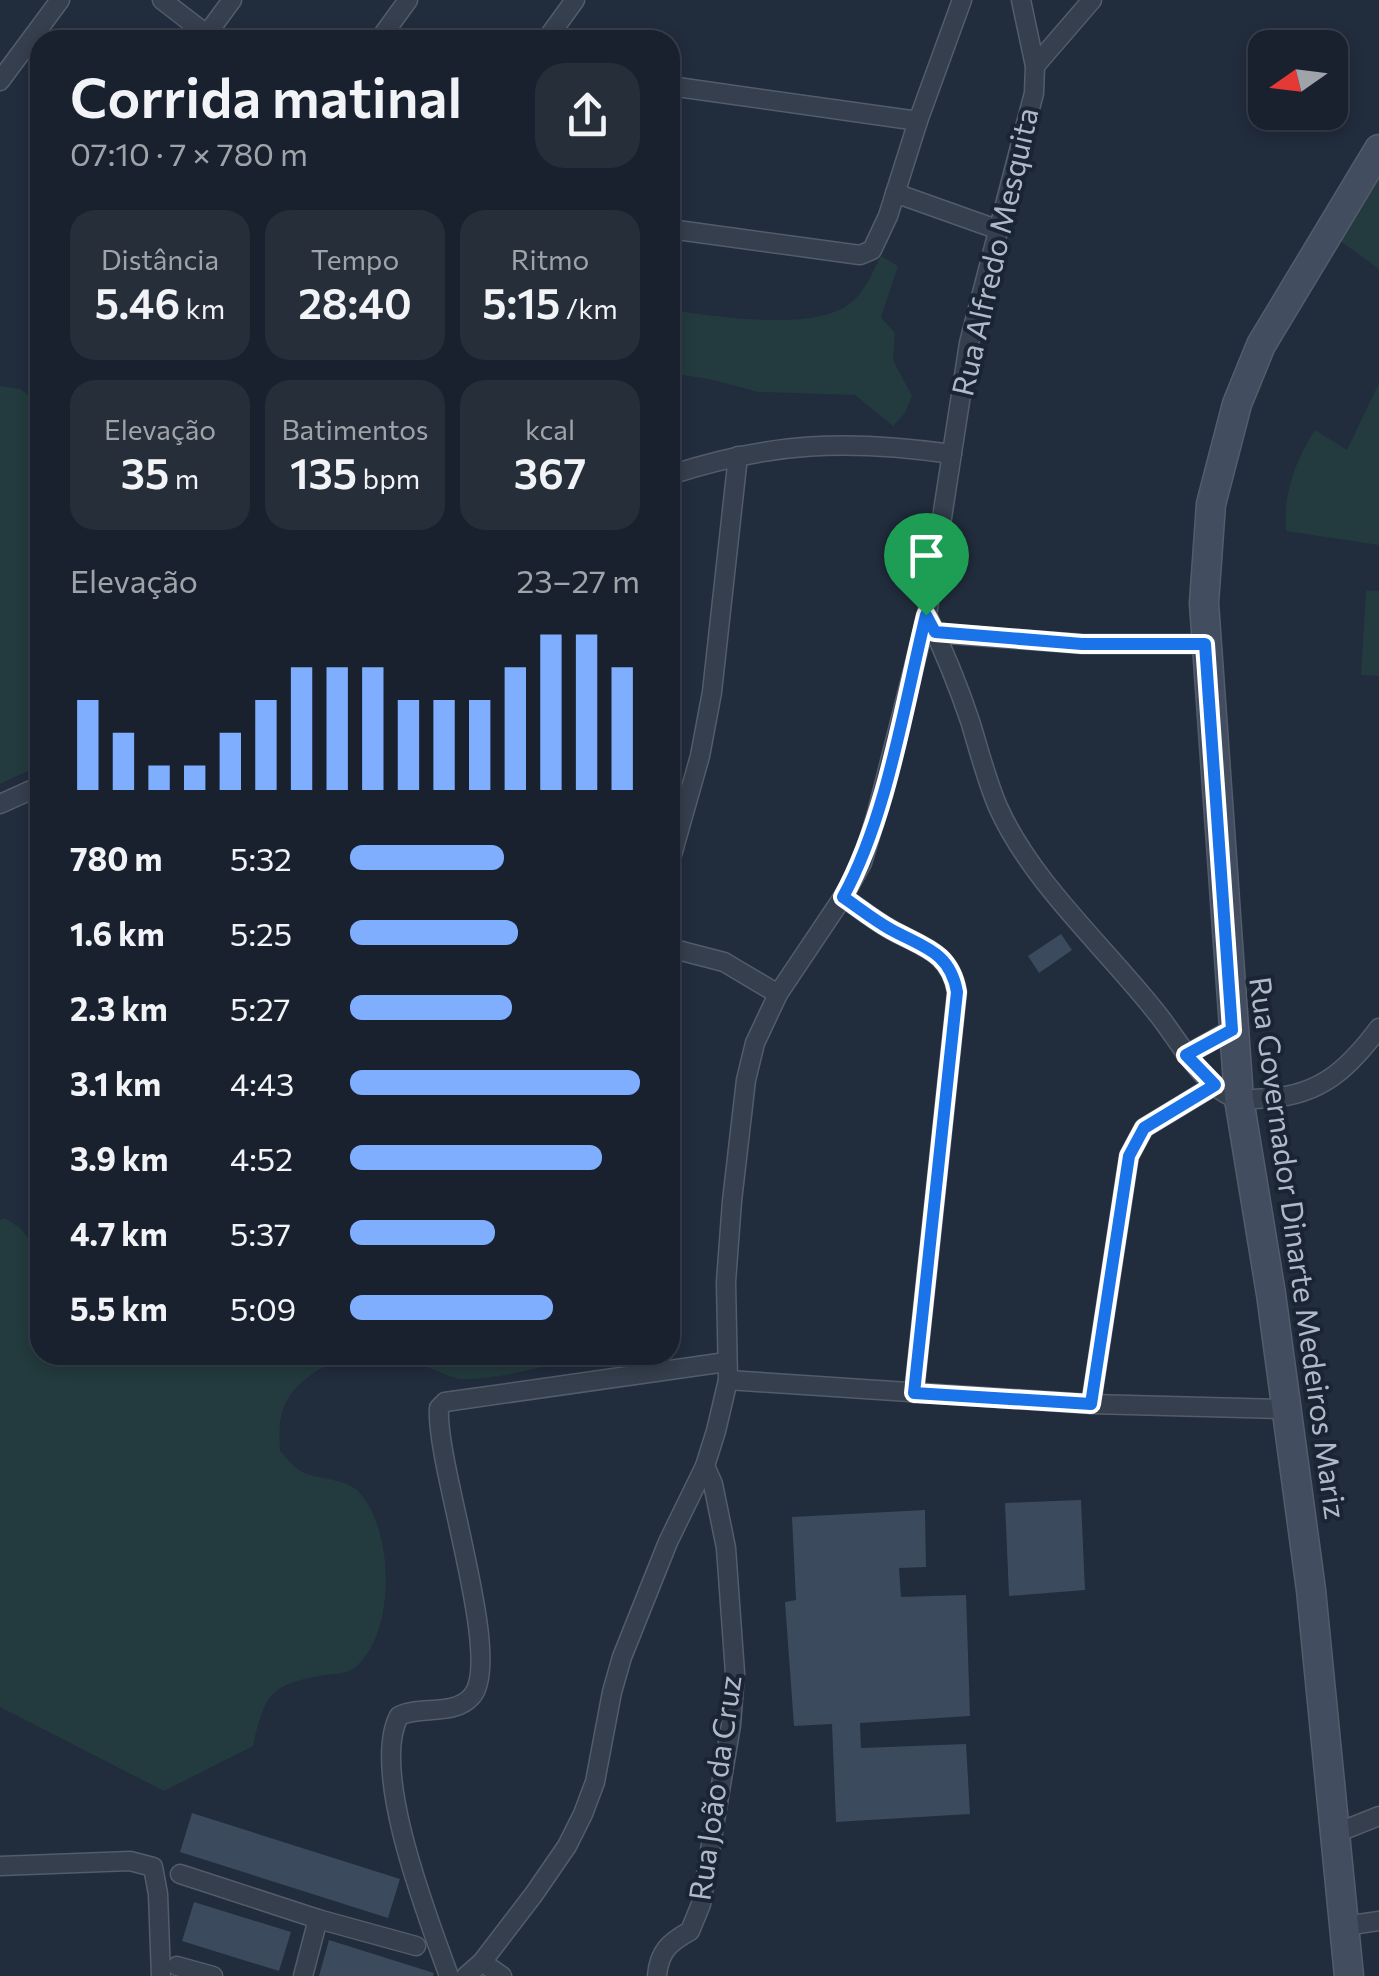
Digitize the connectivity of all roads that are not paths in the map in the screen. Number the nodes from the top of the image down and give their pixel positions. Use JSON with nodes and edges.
{"nodes":[{"id":1,"x":60,"y":0,"type":"edge"},
{"id":2,"x":162,"y":0,"type":"edge"},
{"id":3,"x":232,"y":0,"type":"edge"},
{"id":4,"x":408,"y":0,"type":"edge"},
{"id":5,"x":575,"y":0,"type":"edge"},
{"id":6,"x":962,"y":0,"type":"edge"},
{"id":7,"x":1021,"y":0,"type":"edge"},
{"id":8,"x":1092,"y":0,"type":"edge"},
{"id":9,"x":38,"y":30,"type":"edge"},
{"id":10,"x":201,"y":30,"type":"edge"},
{"id":11,"x":214,"y":30,"type":"edge"},
{"id":12,"x":386,"y":30,"type":"edge"},
{"id":13,"x":553,"y":30,"type":"edge"},
{"id":14,"x":30,"y":40,"type":"edge"},
{"id":15,"x":1035,"y":66,"type":"junction"},
{"id":16,"x":0,"y":81,"type":"edge"},
{"id":17,"x":680,"y":87,"type":"edge"},
{"id":18,"x":918,"y":121,"type":"junction"},
{"id":19,"x":1379,"y":149,"type":"edge"},
{"id":20,"x":895,"y":193,"type":"junction"},
{"id":21,"x":680,"y":229,"type":"edge"},
{"id":22,"x":999,"y":230,"type":"junction"},
{"id":23,"x":952,"y":454,"type":"junction"},
{"id":24,"x":738,"y":456,"type":"junction"},
{"id":25,"x":680,"y":472,"type":"edge"},
{"id":26,"x":931,"y":624,"type":"junction"},
{"id":27,"x":1205,"y":644,"type":"junction"},
{"id":28,"x":30,"y":790,"type":"edge"},
{"id":29,"x":0,"y":804,"type":"edge"},
{"id":30,"x":680,"y":827,"type":"edge"},
{"id":31,"x":843,"y":897,"type":"junction"},
{"id":32,"x":680,"y":951,"type":"edge"},
{"id":33,"x":778,"y":994,"type":"junction"},
{"id":34,"x":1379,"y":1028,"type":"edge"},
{"id":35,"x":1232,"y":1030,"type":"junction"},
{"id":36,"x":1186,"y":1055,"type":"junction"},
{"id":37,"x":1227,"y":1092,"type":"junction"},
{"id":38,"x":727,"y":1371,"type":"junction"},
{"id":39,"x":914,"y":1393,"type":"junction"},
{"id":40,"x":1091,"y":1404,"type":"junction"},
{"id":41,"x":1284,"y":1409,"type":"junction"},
{"id":42,"x":705,"y":1466,"type":"junction"},
{"id":43,"x":1379,"y":1816,"type":"edge"},
{"id":44,"x":1334,"y":1834,"type":"junction"},
{"id":45,"x":0,"y":1866,"type":"edge"},
{"id":46,"x":180,"y":1874,"type":"dead end"},
{"id":47,"x":318,"y":1919,"type":"junction"},
{"id":48,"x":1379,"y":1921,"type":"edge"},
{"id":49,"x":1345,"y":1926,"type":"junction"},
{"id":50,"x":416,"y":1946,"type":"dead end"},
{"id":51,"x":482,"y":1962,"type":"junction"},
{"id":52,"x":169,"y":1971,"type":"edge"},
{"id":53,"x":213,"y":1976,"type":"edge"},
{"id":54,"x":303,"y":1976,"type":"edge"},
{"id":55,"x":448,"y":1976,"type":"edge"},
{"id":56,"x":466,"y":1976,"type":"edge"},
{"id":57,"x":502,"y":1976,"type":"edge"},
{"id":58,"x":657,"y":1976,"type":"edge"},
{"id":59,"x":1348,"y":1976,"type":"edge"}],
"edges":[{"from":1,"to":9,"type":"street"},
{"from":2,"to":10,"type":"street"},
{"from":3,"to":11,"type":"street"},
{"from":4,"to":12,"type":"street"},
{"from":5,"to":13,"type":"street"},
{"from":6,"to":18,"type":"street"},
{"from":7,"to":15,"type":"street"},
{"from":8,"to":15,"type":"street"},
{"from":14,"to":16,"type":"street"},
{"from":15,"to":22,"type":"street","name":"Rua Alfredo Mesquita"},
{"from":17,"to":18,"type":"street"},
{"from":18,"to":20,"type":"street"},
{"from":19,"to":27,"type":"main road","name":"Rua Governador Dinarte Medeiros Mariz"},
{"from":20,"to":21,"type":"street"},
{"from":20,"to":22,"type":"street"},
{"from":22,"to":23,"type":"street","name":"Rua Alfredo Mesquita"},
{"from":23,"to":24,"type":"street"},
{"from":23,"to":26,"type":"street","name":"Rua Alfredo Mesquita"},
{"from":24,"to":25,"type":"street"},
{"from":24,"to":30,"type":"street"},
{"from":26,"to":27,"type":"street"},
{"from":26,"to":31,"type":"street","name":"Rua Alfredo Mesquita"},
{"from":26,"to":36,"type":"street"},
{"from":27,"to":35,"type":"main road","name":"Rua Governador Dinarte Medeiros Mariz"},
{"from":28,"to":29,"type":"street"},
{"from":31,"to":33,"type":"street","name":"Rua Alfredo Mesquita"},
{"from":31,"to":39,"type":"street"},
{"from":32,"to":33,"type":"street"},
{"from":33,"to":38,"type":"street","name":"Rua Alfredo Mesquita"},
{"from":34,"to":37,"type":"street"},
{"from":35,"to":36,"type":"street"},
{"from":35,"to":37,"type":"main road","name":"Rua Governador Dinarte Medeiros Mariz"},
{"from":36,"to":37,"type":"street"},
{"from":37,"to":40,"type":"street"},
{"from":37,"to":41,"type":"main road","name":"Rua Governador Dinarte Medeiros Mariz"},
{"from":38,"to":39,"type":"street"},
{"from":38,"to":42,"type":"street","name":"Rua Alfredo Mesquita"},
{"from":38,"to":55,"type":"street"},
{"from":39,"to":40,"type":"street"},
{"from":40,"to":41,"type":"street"},
{"from":41,"to":44,"type":"main road","name":"Rua Governador Dinarte Medeiros Mariz"},
{"from":42,"to":51,"type":"street","name":"Rua Alfredo Mesquita"},
{"from":42,"to":58,"type":"street","name":"Rua João da Cruz"},
{"from":43,"to":44,"type":"street"},
{"from":44,"to":49,"type":"main road","name":"Rua Governador Dinarte Medeiros Mariz"},
{"from":45,"to":52,"type":"street"},
{"from":46,"to":47,"type":"street"},
{"from":47,"to":50,"type":"street"},
{"from":47,"to":54,"type":"street"},
{"from":48,"to":49,"type":"street"},
{"from":49,"to":59,"type":"main road","name":"Rua Governador Dinarte Medeiros Mariz"},
{"from":51,"to":56,"type":"street","name":"Rua Alfredo Mesquita"},
{"from":51,"to":57,"type":"street"},
{"from":52,"to":53,"type":"street"}]}
